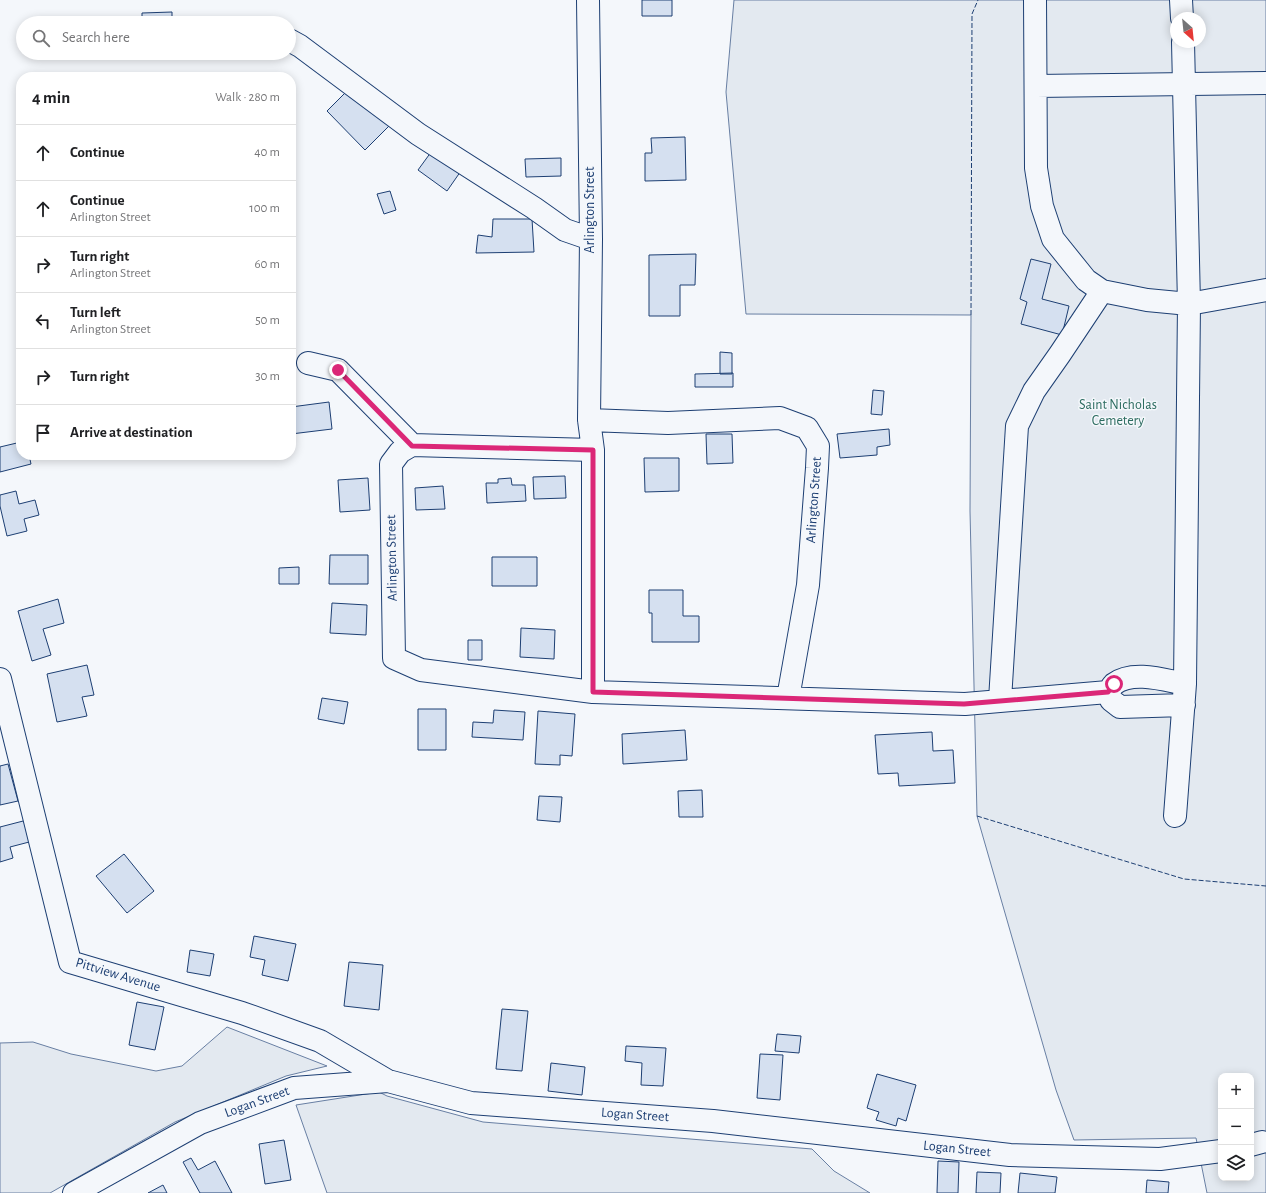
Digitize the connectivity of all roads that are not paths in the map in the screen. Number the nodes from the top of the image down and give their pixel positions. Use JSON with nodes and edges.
{"nodes":[{"id":1,"x":588,"y":0,"type":"edge"},
{"id":2,"x":1035,"y":0,"type":"edge"},
{"id":3,"x":1181,"y":0,"type":"edge"},
{"id":4,"x":1182,"y":12,"type":"edge"},
{"id":5,"x":296,"y":44,"type":"edge"},
{"id":6,"x":1182,"y":48,"type":"edge"},
{"id":7,"x":1266,"y":83,"type":"edge"},
{"id":8,"x":1184,"y":84,"type":"junction"},
{"id":9,"x":1036,"y":86,"type":"junction"},
{"id":10,"x":591,"y":239,"type":"junction"},
{"id":11,"x":1266,"y":290,"type":"edge"},
{"id":12,"x":1102,"y":291,"type":"junction"},
{"id":13,"x":1189,"y":304,"type":"junction"},
{"id":14,"x":308,"y":363,"type":"dead end"},
{"id":15,"x":589,"y":420,"type":"junction"},
{"id":16,"x":412,"y":446,"type":"junction"},
{"id":17,"x":593,"y":450,"type":"junction"},
{"id":18,"x":0,"y":679,"type":"edge"},
{"id":19,"x":1185,"y":684,"type":"junction"},
{"id":20,"x":593,"y":692,"type":"junction"},
{"id":21,"x":1108,"y":692,"type":"junction"},
{"id":22,"x":788,"y":698,"type":"junction"},
{"id":23,"x":1000,"y":700,"type":"junction"},
{"id":24,"x":1184,"y":705,"type":"junction"},
{"id":25,"x":1175,"y":816,"type":"dead end"},
{"id":26,"x":388,"y":1081,"type":"junction"},
{"id":27,"x":1218,"y":1151,"type":"edge"},
{"id":28,"x":74,"y":1193,"type":"edge"}],
"edges":[{"from":1,"to":10,"type":"street","name":"Arlington Street"},
{"from":2,"to":9,"type":"street"},
{"from":3,"to":4,"type":"street"},
{"from":5,"to":10,"type":"street"},
{"from":6,"to":8,"type":"street"},
{"from":7,"to":8,"type":"street"},
{"from":8,"to":9,"type":"street"},
{"from":8,"to":13,"type":"street"},
{"from":9,"to":12,"type":"street"},
{"from":10,"to":15,"type":"street","name":"Arlington Street"},
{"from":11,"to":13,"type":"street"},
{"from":12,"to":13,"type":"street"},
{"from":12,"to":23,"type":"street"},
{"from":13,"to":19,"type":"street"},
{"from":14,"to":16,"type":"street"},
{"from":15,"to":17,"type":"street","name":"Arlington Street"},
{"from":15,"to":22,"type":"street","name":"Arlington Street"},
{"from":16,"to":17,"type":"street"},
{"from":16,"to":20,"type":"street","name":"Arlington Street"},
{"from":17,"to":20,"type":"street","name":"Arlington Street"},
{"from":18,"to":26,"type":"street","name":"Pittview Avenue"},
{"from":19,"to":21,"type":"street"},
{"from":19,"to":24,"type":"street"},
{"from":20,"to":22,"type":"street","name":"Arlington Street"},
{"from":21,"to":23,"type":"street","name":"Arlington Street"},
{"from":21,"to":24,"type":"street"},
{"from":22,"to":23,"type":"street","name":"Arlington Street"},
{"from":24,"to":25,"type":"street"},
{"from":26,"to":27,"type":"street","name":"Logan Street"},
{"from":26,"to":28,"type":"street","name":"Logan Street"}]}
